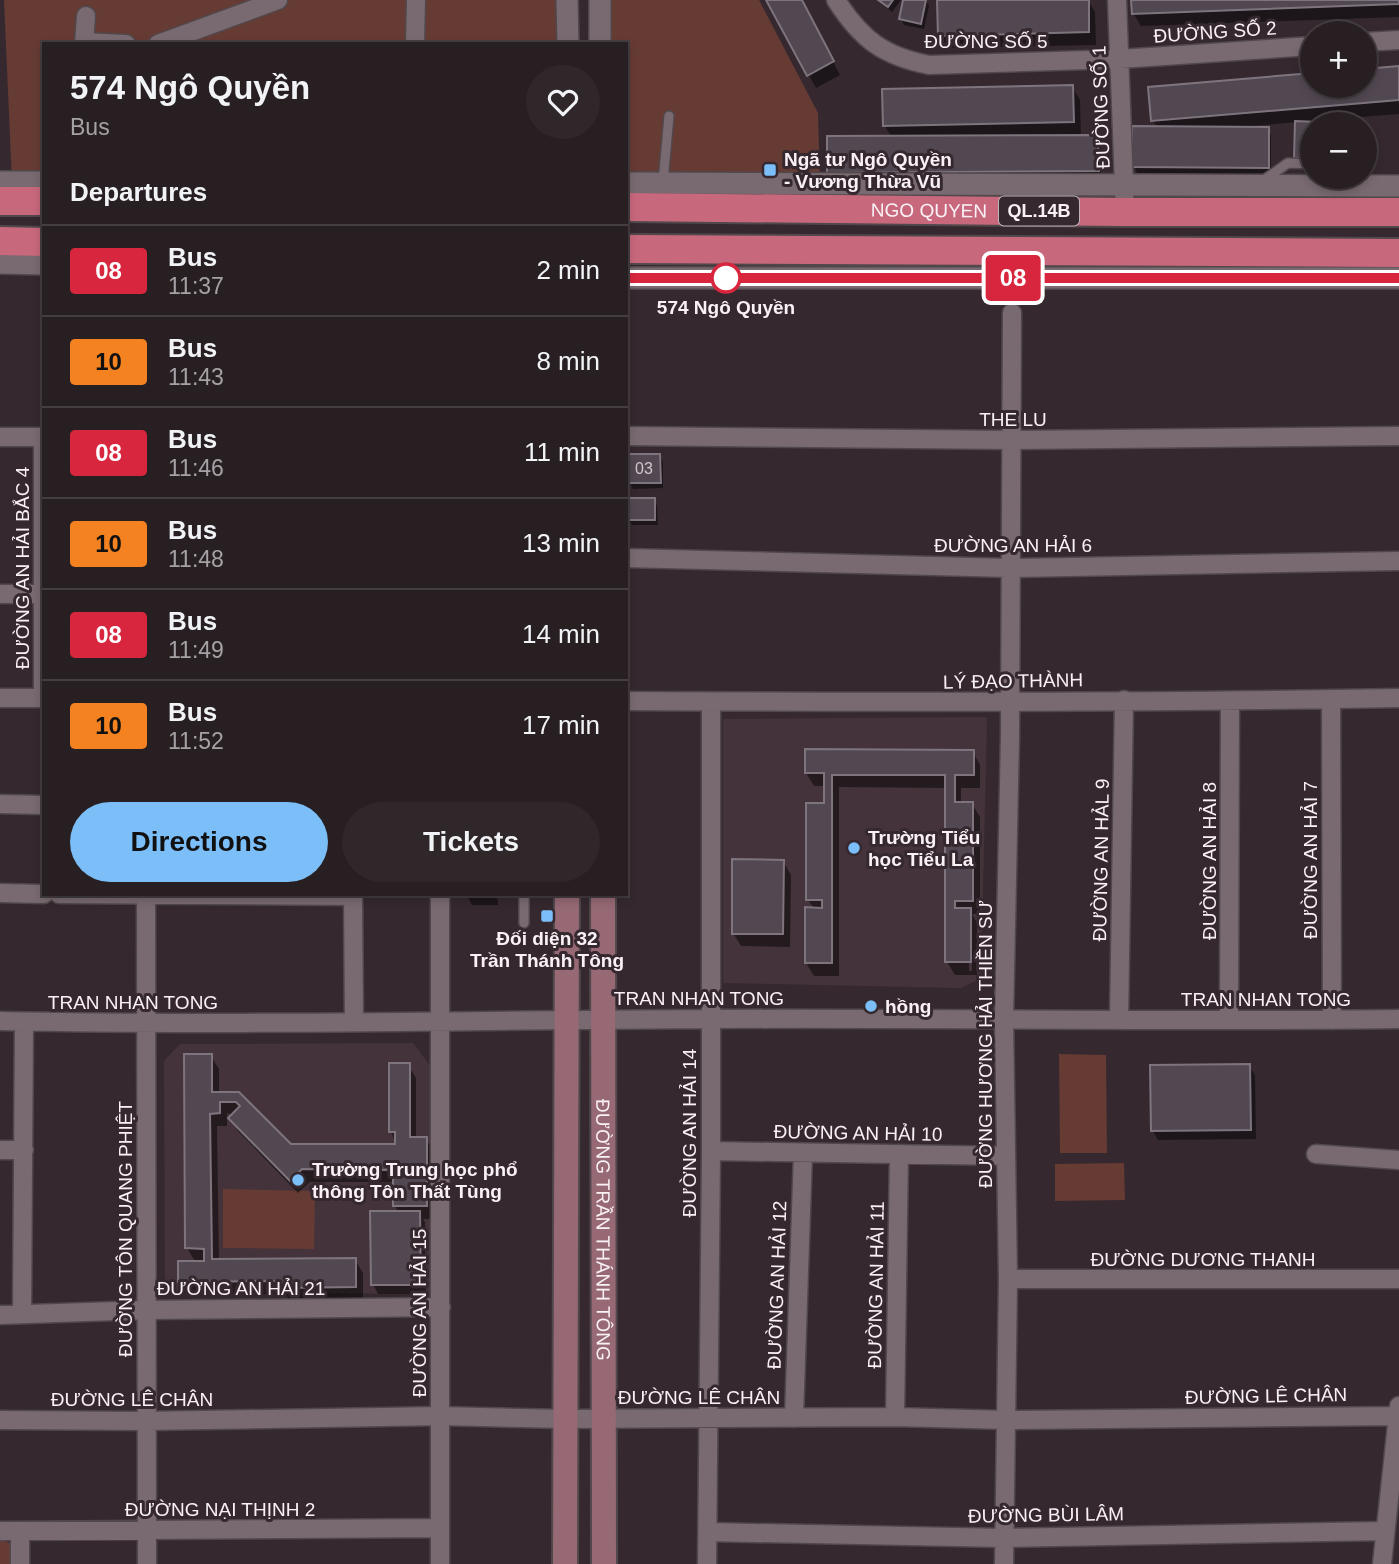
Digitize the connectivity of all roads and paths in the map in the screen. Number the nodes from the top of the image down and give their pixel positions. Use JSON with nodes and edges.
{"nodes":[{"id":1,"x":278,"y":0,"type":"edge"},
{"id":2,"x":416,"y":0,"type":"edge"},
{"id":3,"x":567,"y":0,"type":"edge"},
{"id":4,"x":600,"y":0,"type":"edge"},
{"id":5,"x":836,"y":0,"type":"edge"},
{"id":6,"x":1117,"y":0,"type":"edge"},
{"id":7,"x":86,"y":16,"type":"dead end"},
{"id":8,"x":1399,"y":40,"type":"edge"},
{"id":9,"x":84,"y":42,"type":"edge"},
{"id":10,"x":163,"y":42,"type":"edge"},
{"id":11,"x":415,"y":42,"type":"edge"},
{"id":12,"x":568,"y":42,"type":"edge"},
{"id":13,"x":600,"y":42,"type":"edge"},
{"id":14,"x":1377,"y":42,"type":"edge"},
{"id":15,"x":1300,"y":47,"type":"edge"},
{"id":16,"x":1120,"y":60,"type":"junction"},
{"id":17,"x":668,"y":116,"type":"dead end"},
{"id":18,"x":1300,"y":164,"type":"edge"},
{"id":19,"x":0,"y":182,"type":"edge"},
{"id":20,"x":42,"y":182,"type":"edge"},
{"id":21,"x":628,"y":183,"type":"edge"},
{"id":22,"x":663,"y":183,"type":"junction"},
{"id":23,"x":1377,"y":183,"type":"edge"},
{"id":24,"x":1256,"y":186,"type":"junction"},
{"id":25,"x":1399,"y":186,"type":"edge"},
{"id":26,"x":1325,"y":192,"type":"edge"},
{"id":27,"x":1125,"y":198,"type":"junction"},
{"id":28,"x":0,"y":201,"type":"edge"},
{"id":29,"x":42,"y":201,"type":"edge"},
{"id":30,"x":628,"y":207,"type":"edge"},
{"id":31,"x":1399,"y":212,"type":"edge"},
{"id":32,"x":0,"y":241,"type":"edge"},
{"id":33,"x":42,"y":242,"type":"edge"},
{"id":34,"x":628,"y":249,"type":"edge"},
{"id":35,"x":1399,"y":253,"type":"edge"},
{"id":36,"x":0,"y":263,"type":"edge"},
{"id":37,"x":42,"y":264,"type":"edge"},
{"id":38,"x":628,"y":278,"type":"edge"},
{"id":39,"x":1399,"y":278,"type":"edge"},
{"id":40,"x":1012,"y":313,"type":"dead end"},
{"id":41,"x":628,"y":436,"type":"edge"},
{"id":42,"x":1399,"y":436,"type":"edge"},
{"id":43,"x":0,"y":437,"type":"edge"},
{"id":44,"x":42,"y":437,"type":"edge"},
{"id":45,"x":1010,"y":440,"type":"junction"},
{"id":46,"x":628,"y":558,"type":"edge"},
{"id":47,"x":1399,"y":561,"type":"edge"},
{"id":48,"x":1010,"y":568,"type":"junction"},
{"id":49,"x":0,"y":594,"type":"edge"},
{"id":50,"x":42,"y":594,"type":"edge"},
{"id":51,"x":0,"y":698,"type":"edge"},
{"id":52,"x":42,"y":698,"type":"edge"},
{"id":53,"x":1399,"y":698,"type":"edge"},
{"id":54,"x":1331,"y":699,"type":"junction"},
{"id":55,"x":1124,"y":700,"type":"junction"},
{"id":56,"x":628,"y":701,"type":"edge"},
{"id":57,"x":1230,"y":702,"type":"junction"},
{"id":58,"x":711,"y":703,"type":"junction"},
{"id":59,"x":1010,"y":703,"type":"junction"},
{"id":60,"x":0,"y":804,"type":"edge"},
{"id":61,"x":42,"y":805,"type":"edge"},
{"id":62,"x":0,"y":893,"type":"edge"},
{"id":63,"x":42,"y":894,"type":"edge"},
{"id":64,"x":146,"y":896,"type":"edge"},
{"id":65,"x":353,"y":896,"type":"edge"},
{"id":66,"x":440,"y":896,"type":"edge"},
{"id":67,"x":524,"y":896,"type":"edge"},
{"id":68,"x":567,"y":896,"type":"edge"},
{"id":69,"x":603,"y":896,"type":"edge"},
{"id":70,"x":524,"y":923,"type":"dead end"},
{"id":71,"x":710,"y":1019,"type":"junction"},
{"id":72,"x":1004,"y":1019,"type":"junction"},
{"id":73,"x":1399,"y":1019,"type":"edge"},
{"id":74,"x":566,"y":1020,"type":"junction"},
{"id":75,"x":603,"y":1020,"type":"junction"},
{"id":76,"x":1119,"y":1020,"type":"junction"},
{"id":77,"x":1229,"y":1020,"type":"junction"},
{"id":78,"x":1332,"y":1020,"type":"junction"},
{"id":79,"x":0,"y":1021,"type":"edge"},
{"id":80,"x":439,"y":1021,"type":"junction"},
{"id":81,"x":24,"y":1022,"type":"junction"},
{"id":82,"x":354,"y":1022,"type":"junction"},
{"id":83,"x":147,"y":1024,"type":"junction"},
{"id":84,"x":0,"y":1150,"type":"edge"},
{"id":85,"x":24,"y":1150,"type":"junction"},
{"id":86,"x":711,"y":1151,"type":"junction"},
{"id":87,"x":803,"y":1153,"type":"junction"},
{"id":88,"x":899,"y":1154,"type":"junction"},
{"id":89,"x":1317,"y":1154,"type":"dead end"},
{"id":90,"x":1004,"y":1156,"type":"junction"},
{"id":91,"x":1399,"y":1160,"type":"edge"},
{"id":92,"x":1008,"y":1279,"type":"junction"},
{"id":93,"x":1399,"y":1279,"type":"edge"},
{"id":94,"x":441,"y":1307,"type":"junction"},
{"id":95,"x":145,"y":1310,"type":"junction"},
{"id":96,"x":22,"y":1314,"type":"junction"},
{"id":97,"x":0,"y":1315,"type":"edge"},
{"id":98,"x":1398,"y":1411,"type":"edge"},
{"id":99,"x":441,"y":1416,"type":"junction"},
{"id":100,"x":895,"y":1417,"type":"junction"},
{"id":101,"x":604,"y":1418,"type":"junction"},
{"id":102,"x":709,"y":1418,"type":"junction"},
{"id":103,"x":794,"y":1418,"type":"junction"},
{"id":104,"x":564,"y":1419,"type":"junction"},
{"id":105,"x":0,"y":1420,"type":"edge"},
{"id":106,"x":1006,"y":1420,"type":"junction"},
{"id":107,"x":145,"y":1421,"type":"junction"},
{"id":108,"x":440,"y":1528,"type":"junction"},
{"id":109,"x":0,"y":1531,"type":"edge"},
{"id":110,"x":20,"y":1531,"type":"junction"},
{"id":111,"x":146,"y":1531,"type":"junction"},
{"id":112,"x":1385,"y":1531,"type":"junction"},
{"id":113,"x":708,"y":1532,"type":"junction"},
{"id":114,"x":1004,"y":1538,"type":"junction"},
{"id":115,"x":20,"y":1564,"type":"edge"},
{"id":116,"x":147,"y":1564,"type":"edge"},
{"id":117,"x":440,"y":1564,"type":"edge"},
{"id":118,"x":565,"y":1564,"type":"edge"},
{"id":119,"x":604,"y":1564,"type":"edge"},
{"id":120,"x":707,"y":1564,"type":"edge"},
{"id":121,"x":1004,"y":1564,"type":"edge"},
{"id":122,"x":1381,"y":1564,"type":"edge"}],
"edges":[{"from":1,"to":10,"type":"street"},
{"from":2,"to":11,"type":"street"},
{"from":3,"to":12,"type":"street"},
{"from":4,"to":13,"type":"street"},
{"from":5,"to":16,"type":"street","name":"ĐƯỜNG SỐ 5"},
{"from":6,"to":16,"type":"street","name":"ĐƯỜNG SỐ 1"},
{"from":7,"to":9,"type":"street"},
{"from":8,"to":14,"type":"street"},
{"from":15,"to":16,"type":"street","name":"ĐƯỜNG SỐ 2"},
{"from":16,"to":27,"type":"street","name":"ĐƯỜNG SỐ 1"},
{"from":17,"to":22,"type":"lane"},
{"from":18,"to":24,"type":"lane"},
{"from":19,"to":20,"type":"street"},
{"from":21,"to":22,"type":"street"},
{"from":22,"to":27,"type":"street"},
{"from":23,"to":25,"type":"street"},
{"from":24,"to":26,"type":"street"},
{"from":24,"to":27,"type":"street"},
{"from":26,"to":27,"type":"highway","name":"NGO QUYEN","number":"QL.14B"},
{"from":26,"to":31,"type":"highway","name":"NGO QUYEN","number":"QL.14B"},
{"from":27,"to":30,"type":"highway","name":"NGO QUYEN","number":"QL.14B"},
{"from":28,"to":29,"type":"highway"},
{"from":32,"to":33,"type":"highway"},
{"from":34,"to":35,"type":"highway","name":"NGO QUYEN","number":"QL.14B"},
{"from":36,"to":37,"type":"street"},
{"from":38,"to":39,"type":"street"},
{"from":40,"to":45,"type":"street","name":"ĐƯỜNG HƯƠNG HẢI THIỀN SƯ"},
{"from":41,"to":45,"type":"street","name":"THE LU"},
{"from":42,"to":45,"type":"street","name":"THE LU"},
{"from":43,"to":44,"type":"street"},
{"from":45,"to":48,"type":"street","name":"ĐƯỜNG HƯƠNG HẢI THIỀN SƯ"},
{"from":46,"to":48,"type":"street","name":"ĐƯỜNG AN HẢI 6"},
{"from":47,"to":48,"type":"street","name":"ĐƯỜNG AN HẢI 6"},
{"from":48,"to":59,"type":"street","name":"ĐƯỜNG HƯƠNG HẢI THIỀN SƯ"},
{"from":49,"to":50,"type":"street"},
{"from":51,"to":52,"type":"street"},
{"from":53,"to":54,"type":"street","name":"LÝ ĐẠO THÀNH"},
{"from":54,"to":57,"type":"street","name":"LÝ ĐẠO THÀNH"},
{"from":54,"to":78,"type":"street","name":"ĐƯỜNG AN HẢI 7"},
{"from":55,"to":57,"type":"street","name":"LÝ ĐẠO THÀNH"},
{"from":55,"to":59,"type":"street","name":"LÝ ĐẠO THÀNH"},
{"from":55,"to":76,"type":"street","name":"ĐƯỜNG AN HẢL 9"},
{"from":56,"to":58,"type":"street","name":"LÝ ĐẠO THÀNH"},
{"from":57,"to":77,"type":"street","name":"ĐƯỜNG AN HẢI 8"},
{"from":58,"to":59,"type":"street","name":"LÝ ĐẠO THÀNH"},
{"from":58,"to":71,"type":"street","name":"ĐƯỜNG AN HẢI 14"},
{"from":59,"to":72,"type":"street","name":"ĐƯỜNG HƯƠNG HẢI THIỀN SƯ"},
{"from":60,"to":61,"type":"street"},
{"from":62,"to":63,"type":"street"},
{"from":64,"to":83,"type":"street","name":"ĐƯỜNG TÔN QUANG PHIỆT"},
{"from":65,"to":82,"type":"street"},
{"from":66,"to":80,"type":"street","name":"ĐƯỜNG AN HẢI 15"},
{"from":67,"to":70,"type":"lane"},
{"from":68,"to":74,"type":"main road","name":"ĐƯỜNG TRẦN THÁNH TÔNG"},
{"from":69,"to":75,"type":"main road","name":"ĐƯỜNG TRẦN THÁNH TÔNG"},
{"from":71,"to":72,"type":"street","name":"TRAN NHAN TONG"},
{"from":71,"to":75,"type":"street","name":"TRAN NHAN TONG"},
{"from":71,"to":86,"type":"street","name":"ĐƯỜNG AN HẢI 14"},
{"from":72,"to":76,"type":"street","name":"TRAN NHAN TONG"},
{"from":72,"to":90,"type":"street","name":"ĐƯỜNG HƯƠNG HẢI THIỀN SƯ"},
{"from":73,"to":78,"type":"street","name":"TRAN NHAN TONG"},
{"from":74,"to":75,"type":"street","name":"TRAN NHAN TONG"},
{"from":74,"to":80,"type":"street","name":"TRAN NHAN TONG"},
{"from":74,"to":104,"type":"main road","name":"ĐƯỜNG TRẦN THÁNH TÔNG"},
{"from":75,"to":101,"type":"main road","name":"ĐƯỜNG TRẦN THÁNH TÔNG"},
{"from":76,"to":77,"type":"street","name":"TRAN NHAN TONG"},
{"from":77,"to":78,"type":"street","name":"TRAN NHAN TONG"},
{"from":79,"to":81,"type":"street","name":"TRAN NHAN TONG"},
{"from":80,"to":82,"type":"street","name":"TRAN NHAN TONG"},
{"from":80,"to":94,"type":"street","name":"ĐƯỜNG AN HẢI 15"},
{"from":81,"to":83,"type":"street","name":"TRAN NHAN TONG"},
{"from":81,"to":85,"type":"street"},
{"from":82,"to":83,"type":"street","name":"TRAN NHAN TONG"},
{"from":83,"to":95,"type":"street","name":"ĐƯỜNG TÔN QUANG PHIỆT"},
{"from":84,"to":85,"type":"street"},
{"from":85,"to":96,"type":"street"},
{"from":86,"to":87,"type":"street","name":"ĐƯỜNG AN HẢI 10"},
{"from":86,"to":102,"type":"street","name":"ĐƯỜNG AN HẢI 14"},
{"from":87,"to":88,"type":"street","name":"ĐƯỜNG AN HẢI 10"},
{"from":87,"to":103,"type":"street","name":"ĐƯỜNG AN HẢI 12"},
{"from":88,"to":90,"type":"street","name":"ĐƯỜNG AN HẢI 10"},
{"from":88,"to":100,"type":"street","name":"ĐƯỜNG AN HẢI 11"},
{"from":89,"to":91,"type":"street"},
{"from":90,"to":92,"type":"street","name":"ĐƯỜNG HƯƠNG HẢI THIỀN SƯ"},
{"from":92,"to":93,"type":"street","name":"ĐƯỜNG DƯƠNG THANH"},
{"from":92,"to":106,"type":"street","name":"ĐƯỜNG HƯƠNG HẢI THIỀN SƯ"},
{"from":94,"to":95,"type":"street","name":"ĐƯỜNG AN HẢI 21"},
{"from":94,"to":99,"type":"street","name":"ĐƯỜNG AN HẢI 15"},
{"from":95,"to":96,"type":"street","name":"ĐƯỜNG AN HẢI 21"},
{"from":95,"to":107,"type":"street","name":"ĐƯỜNG TÔN QUANG PHIỆT"},
{"from":96,"to":97,"type":"street","name":"ĐƯỜNG AN HẢI 21"},
{"from":98,"to":106,"type":"street","name":"ĐƯỜNG LÊ CHÂN"},
{"from":98,"to":112,"type":"street"},
{"from":99,"to":104,"type":"street","name":"ĐƯỜNG LÊ CHÂN"},
{"from":99,"to":107,"type":"street","name":"ĐƯỜNG LÊ CHÂN"},
{"from":99,"to":108,"type":"street","name":"ĐƯỜNG AN HẢI 15"},
{"from":100,"to":103,"type":"street","name":"ĐƯỜNG LÊ CHÂN"},
{"from":100,"to":106,"type":"street","name":"ĐƯỜNG LÊ CHÂN"},
{"from":101,"to":102,"type":"street","name":"ĐƯỜNG LÊ CHÂN"},
{"from":101,"to":104,"type":"street","name":"ĐƯỜNG LÊ CHÂN"},
{"from":101,"to":119,"type":"main road","name":"ĐƯỜNG TRẦN THÁNH TÔNG"},
{"from":102,"to":103,"type":"street","name":"ĐƯỜNG LÊ CHÂN"},
{"from":102,"to":113,"type":"street","name":"ĐƯỜNG AN HẢI 14"},
{"from":104,"to":118,"type":"main road","name":"ĐƯỜNG TRẦN THÁNH TÔNG"},
{"from":105,"to":107,"type":"street","name":"ĐƯỜNG LÊ CHÂN"},
{"from":106,"to":114,"type":"street","name":"ĐƯỜNG HƯƠNG HẢI THIỀN SƯ"},
{"from":107,"to":111,"type":"street","name":"ĐƯỜNG TÔN QUANG PHIỆT"},
{"from":108,"to":111,"type":"street","name":"ĐƯỜNG NẠI THỊNH 2"},
{"from":108,"to":117,"type":"street","name":"ĐƯỜNG AN HẢI 15"},
{"from":109,"to":110,"type":"street","name":"ĐƯỜNG NẠI THỊNH 2"},
{"from":110,"to":111,"type":"street","name":"ĐƯỜNG NẠI THỊNH 2"},
{"from":110,"to":115,"type":"street"},
{"from":111,"to":116,"type":"street","name":"ĐƯỜNG TÔN QUANG PHIỆT"},
{"from":112,"to":114,"type":"street","name":"ĐƯỜNG BÙI LÂM"},
{"from":112,"to":122,"type":"street"},
{"from":113,"to":114,"type":"street","name":"ĐƯỜNG BÙI LÂM"},
{"from":113,"to":120,"type":"street","name":"ĐƯỜNG AN HẢI 14"},
{"from":114,"to":121,"type":"street","name":"ĐƯỜNG HƯƠNG HẢI THIỀN SƯ"}]}
